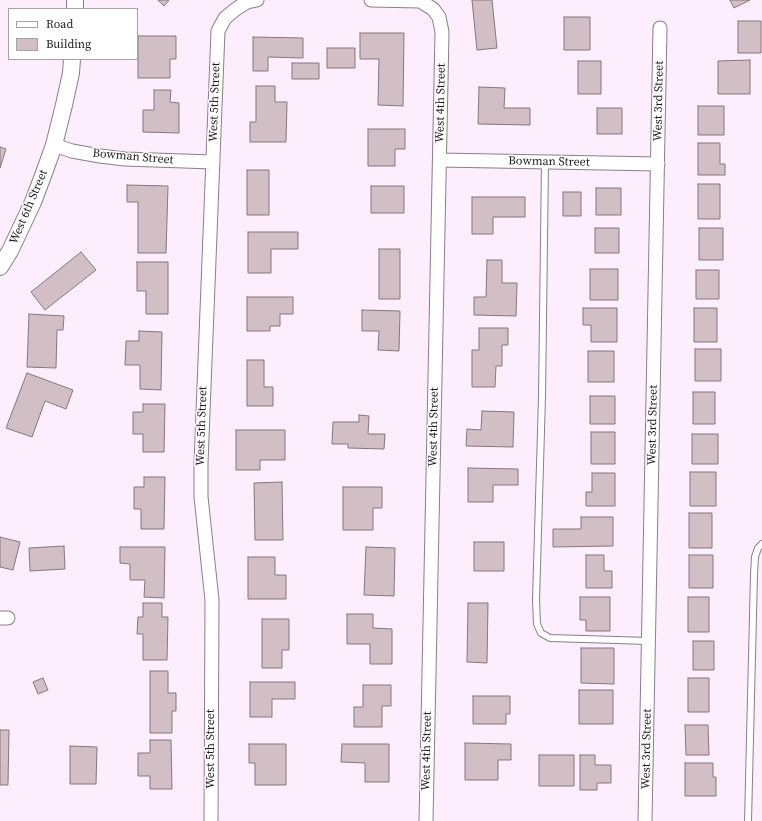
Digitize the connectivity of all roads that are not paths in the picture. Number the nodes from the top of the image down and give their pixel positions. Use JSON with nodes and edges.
{"nodes":[{"id":1,"x":257,"y":0,"type":"edge"},
{"id":2,"x":371,"y":0,"type":"edge"},
{"id":3,"x":660,"y":28,"type":"dead end"},
{"id":4,"x":72,"y":60,"type":"edge"},
{"id":5,"x":54,"y":145,"type":"junction"},
{"id":6,"x":440,"y":160,"type":"junction"},
{"id":7,"x":213,"y":162,"type":"junction"},
{"id":8,"x":545,"y":162,"type":"junction"},
{"id":9,"x":658,"y":164,"type":"junction"},
{"id":10,"x":0,"y":267,"type":"edge"},
{"id":11,"x":762,"y":544,"type":"edge"},
{"id":12,"x":649,"y":641,"type":"junction"},
{"id":13,"x":211,"y":821,"type":"edge"},
{"id":14,"x":426,"y":821,"type":"edge"},
{"id":15,"x":645,"y":821,"type":"edge"},
{"id":16,"x":748,"y":821,"type":"edge"}],
"edges":[{"from":1,"to":7,"type":"street","name":"West 5th Street"},
{"from":2,"to":6,"type":"street","name":"West 4th Street"},
{"from":3,"to":9,"type":"street","name":"West 3rd Street"},
{"from":4,"to":5,"type":"street"},
{"from":5,"to":7,"type":"street","name":"Bowman Street"},
{"from":5,"to":10,"type":"street","name":"West 6th Street"},
{"from":6,"to":8,"type":"street","name":"Bowman Street"},
{"from":6,"to":14,"type":"street","name":"West 4th Street"},
{"from":7,"to":13,"type":"street","name":"West 5th Street"},
{"from":8,"to":9,"type":"street","name":"Bowman Street"},
{"from":8,"to":12,"type":"lane"},
{"from":9,"to":12,"type":"street","name":"West 3rd Street"},
{"from":11,"to":16,"type":"lane"},
{"from":12,"to":15,"type":"street","name":"West 3rd Street"}]}
